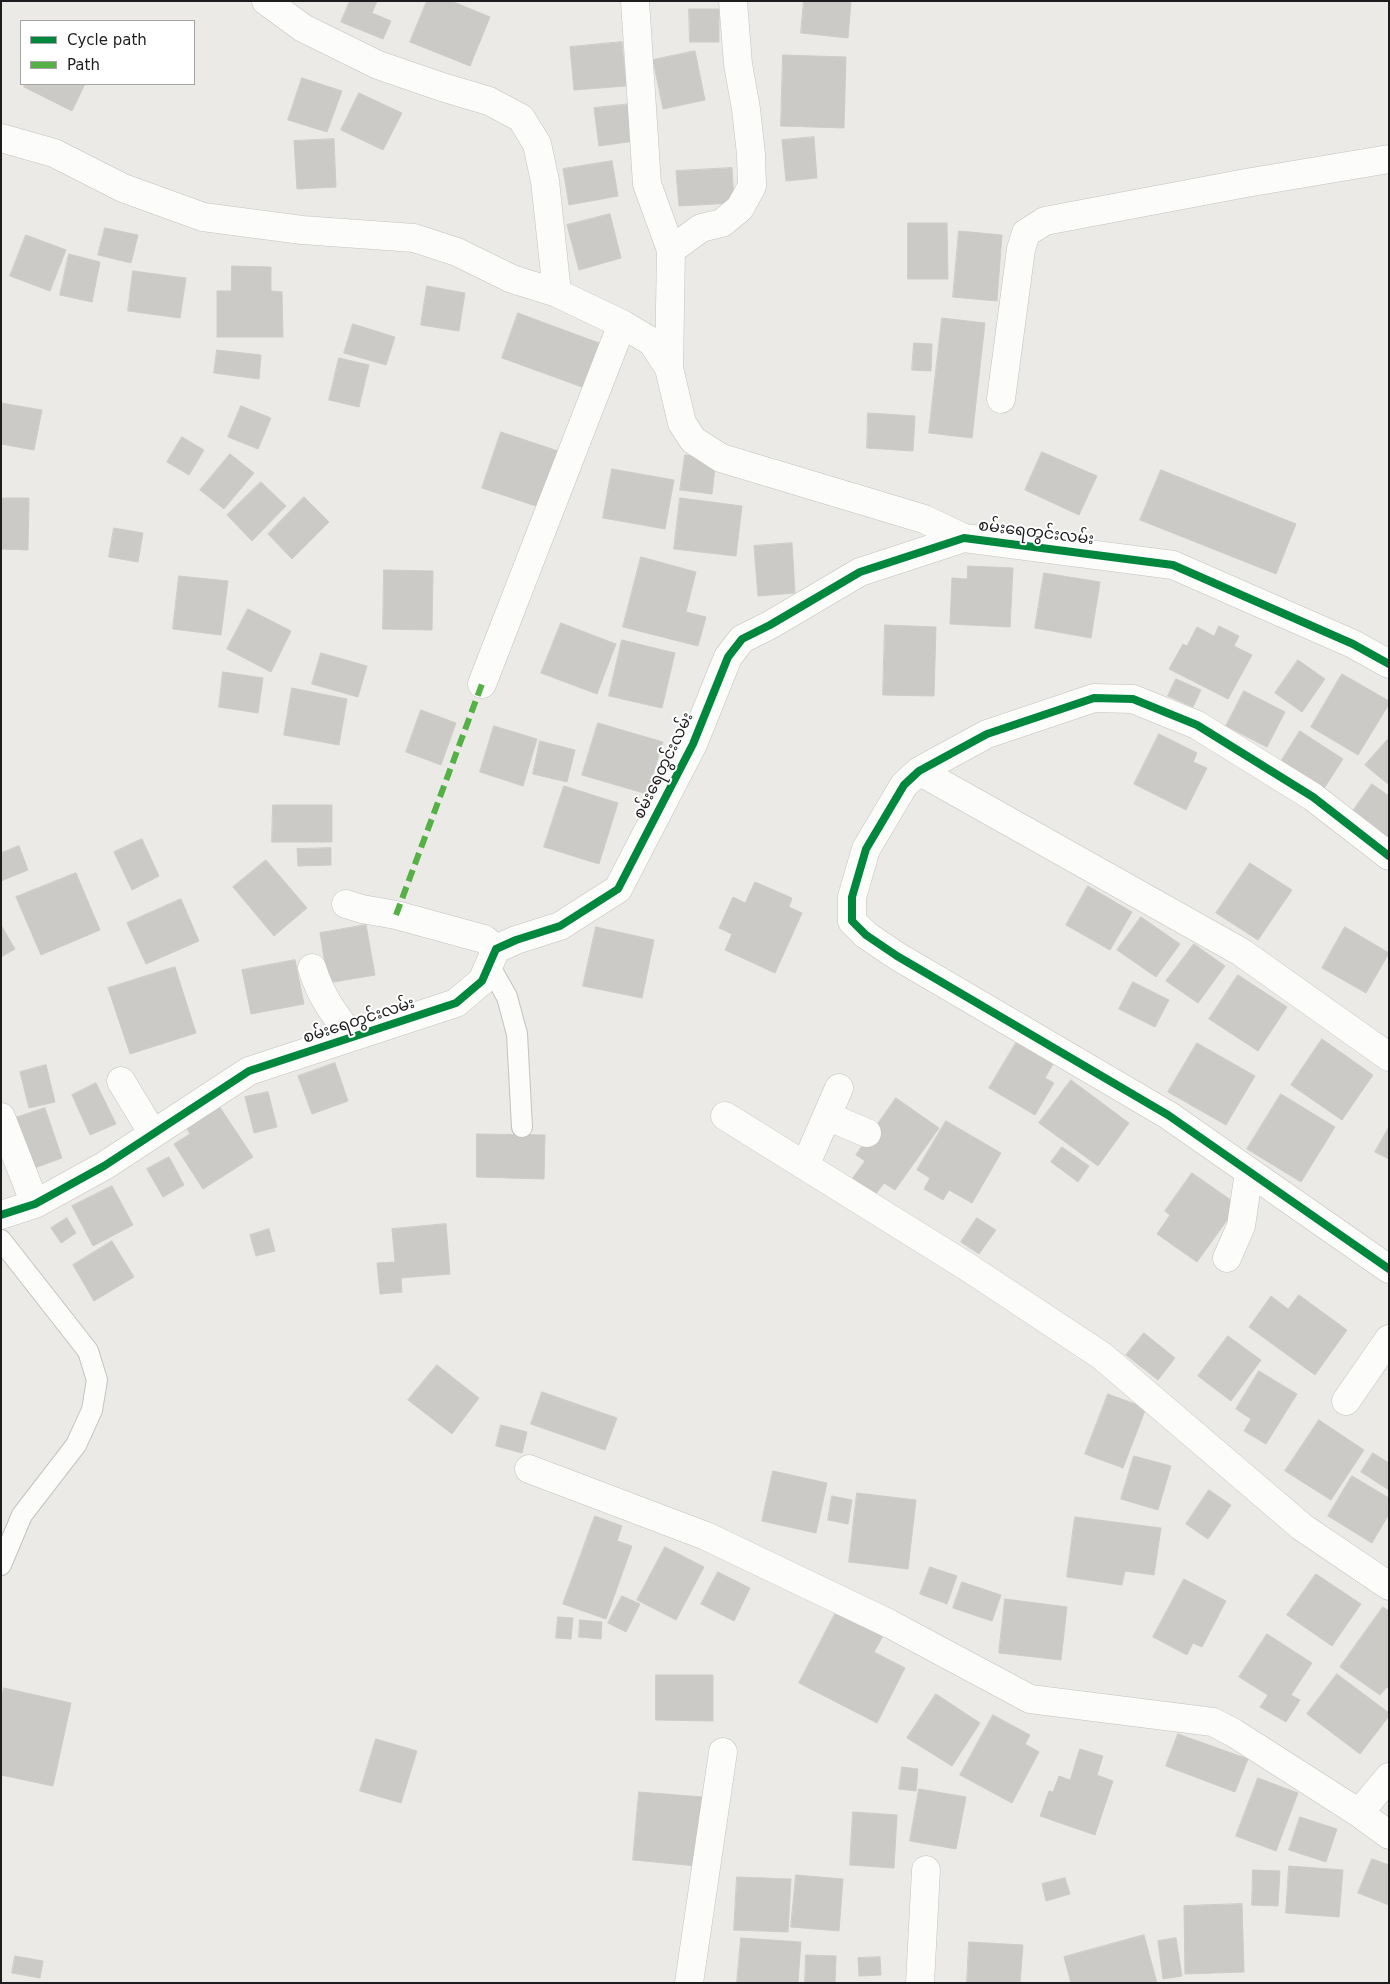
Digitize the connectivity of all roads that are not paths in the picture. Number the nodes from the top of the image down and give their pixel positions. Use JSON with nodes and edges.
{"nodes":[{"id":1,"x":266,"y":1,"type":"edge"},
{"id":2,"x":635,"y":1,"type":"edge"},
{"id":3,"x":734,"y":1,"type":"edge"},
{"id":4,"x":1,"y":138,"type":"edge"},
{"id":5,"x":1389,"y":159,"type":"edge"},
{"id":6,"x":671,"y":250,"type":"junction"},
{"id":7,"x":557,"y":293,"type":"junction"},
{"id":8,"x":622,"y":324,"type":"junction"},
{"id":9,"x":669,"y":368,"type":"junction"},
{"id":10,"x":1001,"y":399,"type":"dead end"},
{"id":11,"x":964,"y":538,"type":"junction"},
{"id":12,"x":1389,"y":664,"type":"edge"},
{"id":13,"x":482,"y":684,"type":"dead end"},
{"id":14,"x":918,"y":771,"type":"junction"},
{"id":15,"x":1389,"y":856,"type":"edge"},
{"id":16,"x":346,"y":904,"type":"dead end"},
{"id":17,"x":493,"y":957,"type":"junction"},
{"id":18,"x":312,"y":968,"type":"dead end"},
{"id":19,"x":352,"y":1038,"type":"junction"},
{"id":20,"x":1389,"y":1057,"type":"edge"},
{"id":21,"x":121,"y":1081,"type":"dead end"},
{"id":22,"x":839,"y":1088,"type":"dead end"},
{"id":23,"x":1,"y":1116,"type":"edge"},
{"id":24,"x":725,"y":1116,"type":"dead end"},
{"id":25,"x":827,"y":1116,"type":"junction"},
{"id":26,"x":522,"y":1127,"type":"dead end"},
{"id":27,"x":867,"y":1133,"type":"dead end"},
{"id":28,"x":153,"y":1134,"type":"junction"},
{"id":29,"x":805,"y":1166,"type":"junction"},
{"id":30,"x":1249,"y":1172,"type":"junction"},
{"id":31,"x":35,"y":1204,"type":"junction"},
{"id":32,"x":1,"y":1216,"type":"edge"},
{"id":33,"x":1,"y":1240,"type":"edge"},
{"id":34,"x":1227,"y":1258,"type":"dead end"},
{"id":35,"x":1389,"y":1269,"type":"edge"},
{"id":36,"x":1389,"y":1339,"type":"edge"},
{"id":37,"x":1346,"y":1401,"type":"dead end"},
{"id":38,"x":529,"y":1469,"type":"dead end"},
{"id":39,"x":1,"y":1565,"type":"edge"},
{"id":40,"x":1389,"y":1586,"type":"edge"},
{"id":41,"x":722,"y":1752,"type":"dead end"},
{"id":42,"x":1389,"y":1777,"type":"edge"},
{"id":43,"x":1359,"y":1812,"type":"junction"},
{"id":44,"x":1389,"y":1835,"type":"edge"},
{"id":45,"x":926,"y":1870,"type":"dead end"},
{"id":46,"x":689,"y":1983,"type":"edge"},
{"id":47,"x":920,"y":1983,"type":"edge"}],
"edges":[{"from":1,"to":7,"type":"street"},
{"from":2,"to":6,"type":"street"},
{"from":3,"to":6,"type":"street"},
{"from":4,"to":7,"type":"street"},
{"from":5,"to":10,"type":"street"},
{"from":6,"to":9,"type":"street"},
{"from":7,"to":8,"type":"street"},
{"from":8,"to":9,"type":"street"},
{"from":8,"to":13,"type":"street"},
{"from":9,"to":11,"type":"street"},
{"from":11,"to":12,"type":"street","name":"စမ်းရေတွင်းလမ်း"},
{"from":11,"to":17,"type":"street","name":"စမ်းရေတွင်းလမ်း"},
{"from":14,"to":15,"type":"street"},
{"from":14,"to":20,"type":"street"},
{"from":14,"to":30,"type":"street"},
{"from":16,"to":17,"type":"street"},
{"from":17,"to":19,"type":"street","name":"စမ်းရေတွင်းလမ်း"},
{"from":17,"to":26,"type":"lane"},
{"from":18,"to":19,"type":"street"},
{"from":19,"to":28,"type":"street","name":"စမ်းရေတွင်းလမ်း"},
{"from":21,"to":28,"type":"street"},
{"from":22,"to":25,"type":"street"},
{"from":23,"to":31,"type":"street"},
{"from":24,"to":29,"type":"street"},
{"from":25,"to":27,"type":"street"},
{"from":25,"to":29,"type":"street"},
{"from":28,"to":31,"type":"street","name":"စမ်းရေတွင်းလမ်း"},
{"from":29,"to":40,"type":"street"},
{"from":30,"to":34,"type":"street"},
{"from":30,"to":35,"type":"street"},
{"from":31,"to":32,"type":"street","name":"စမ်းရေတွင်းလမ်း"},
{"from":33,"to":39,"type":"lane"},
{"from":36,"to":37,"type":"street"},
{"from":38,"to":43,"type":"street"},
{"from":41,"to":46,"type":"street"},
{"from":42,"to":43,"type":"street"},
{"from":43,"to":44,"type":"street"},
{"from":45,"to":47,"type":"street"}]}
